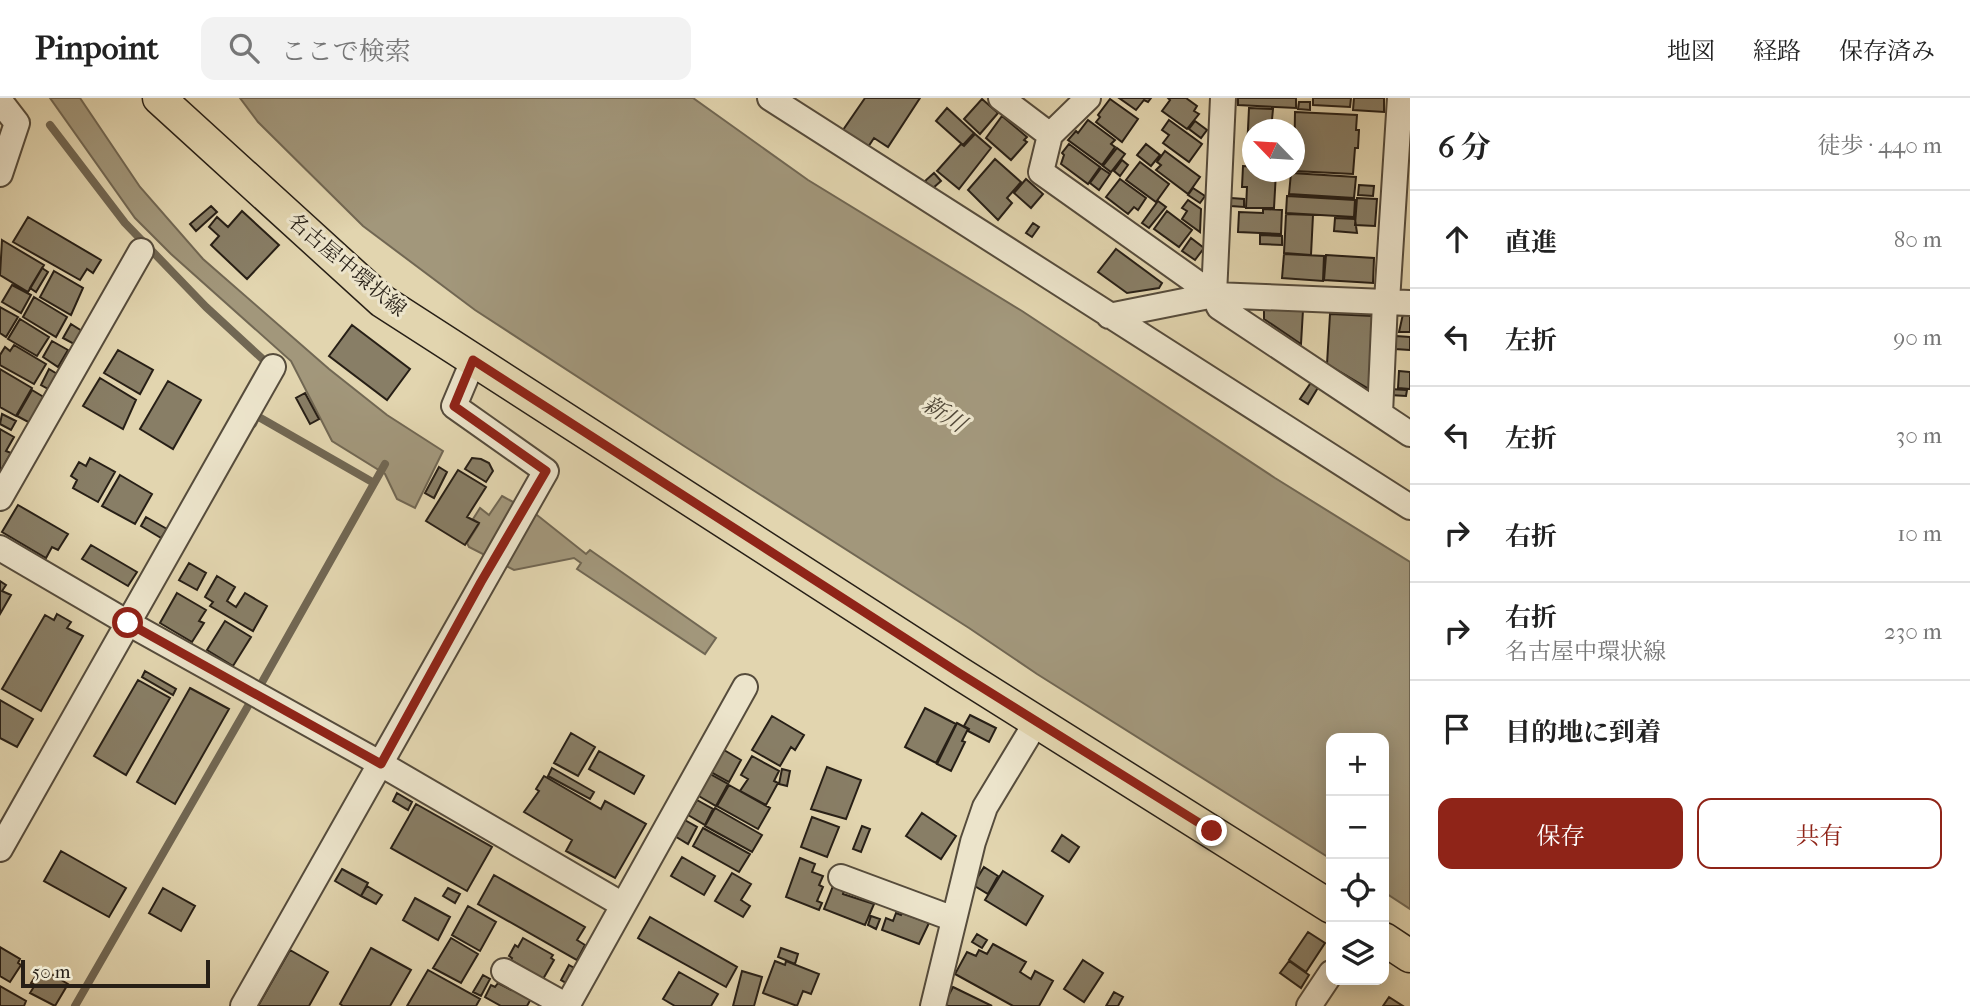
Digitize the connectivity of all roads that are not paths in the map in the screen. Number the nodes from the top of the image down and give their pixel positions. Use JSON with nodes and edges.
{"nodes":[{"id":1,"x":159,"y":98,"type":"edge"},
{"id":2,"x":770,"y":98,"type":"edge"},
{"id":3,"x":1001,"y":98,"type":"edge"},
{"id":4,"x":1088,"y":98,"type":"edge"},
{"id":5,"x":1223,"y":98,"type":"edge"},
{"id":6,"x":1400,"y":98,"type":"edge"},
{"id":7,"x":0,"y":101,"type":"edge"},
{"id":8,"x":1050,"y":135,"type":"junction"},
{"id":9,"x":0,"y":174,"type":"edge"},
{"id":10,"x":141,"y":251,"type":"dead end"},
{"id":11,"x":1214,"y":295,"type":"junction"},
{"id":12,"x":1394,"y":302,"type":"edge"},
{"id":13,"x":1109,"y":316,"type":"junction"},
{"id":14,"x":473,"y":360,"type":"junction"},
{"id":15,"x":273,"y":366,"type":"dead end"},
{"id":16,"x":1380,"y":414,"type":"junction"},
{"id":17,"x":1410,"y":434,"type":"edge"},
{"id":18,"x":0,"y":498,"type":"edge"},
{"id":19,"x":1410,"y":507,"type":"edge"},
{"id":20,"x":0,"y":548,"type":"edge"},
{"id":21,"x":128,"y":623,"type":"junction"},
{"id":22,"x":745,"y":687,"type":"dead end"},
{"id":23,"x":1037,"y":721,"type":"junction"},
{"id":24,"x":381,"y":764,"type":"junction"},
{"id":25,"x":0,"y":849,"type":"edge"},
{"id":26,"x":841,"y":877,"type":"dead end"},
{"id":27,"x":1326,"y":904,"type":"edge"},
{"id":28,"x":623,"y":905,"type":"junction"},
{"id":29,"x":954,"y":919,"type":"junction"},
{"id":30,"x":1389,"y":942,"type":"edge"},
{"id":31,"x":1410,"y":956,"type":"edge"},
{"id":32,"x":504,"y":971,"type":"dead end"},
{"id":33,"x":1326,"y":980,"type":"edge"},
{"id":34,"x":243,"y":1006,"type":"edge"},
{"id":35,"x":567,"y":1006,"type":"edge"},
{"id":36,"x":933,"y":1006,"type":"edge"},
{"id":37,"x":1309,"y":1006,"type":"edge"}],
"edges":[{"from":1,"to":14,"type":"main road","name":"名古屋中環状線"},
{"from":2,"to":13,"type":"street"},
{"from":3,"to":8,"type":"street"},
{"from":4,"to":8,"type":"street"},
{"from":5,"to":11,"type":"street"},
{"from":6,"to":12,"type":"street"},
{"from":7,"to":9,"type":"street"},
{"from":8,"to":11,"type":"street"},
{"from":10,"to":18,"type":"street"},
{"from":11,"to":12,"type":"street"},
{"from":11,"to":13,"type":"street"},
{"from":11,"to":16,"type":"street"},
{"from":12,"to":16,"type":"street"},
{"from":13,"to":19,"type":"street"},
{"from":14,"to":23,"type":"main road","name":"名古屋中環状線"},
{"from":14,"to":24,"type":"street"},
{"from":15,"to":21,"type":"street"},
{"from":16,"to":17,"type":"street"},
{"from":20,"to":21,"type":"street"},
{"from":21,"to":24,"type":"street"},
{"from":21,"to":25,"type":"street"},
{"from":22,"to":28,"type":"street"},
{"from":23,"to":27,"type":"main road","name":"名古屋中環状線"},
{"from":23,"to":29,"type":"street"},
{"from":24,"to":28,"type":"street"},
{"from":24,"to":34,"type":"street"},
{"from":26,"to":29,"type":"street"},
{"from":28,"to":35,"type":"street"},
{"from":29,"to":36,"type":"street"},
{"from":30,"to":31,"type":"main road"},
{"from":32,"to":35,"type":"street"},
{"from":33,"to":37,"type":"street"}]}
